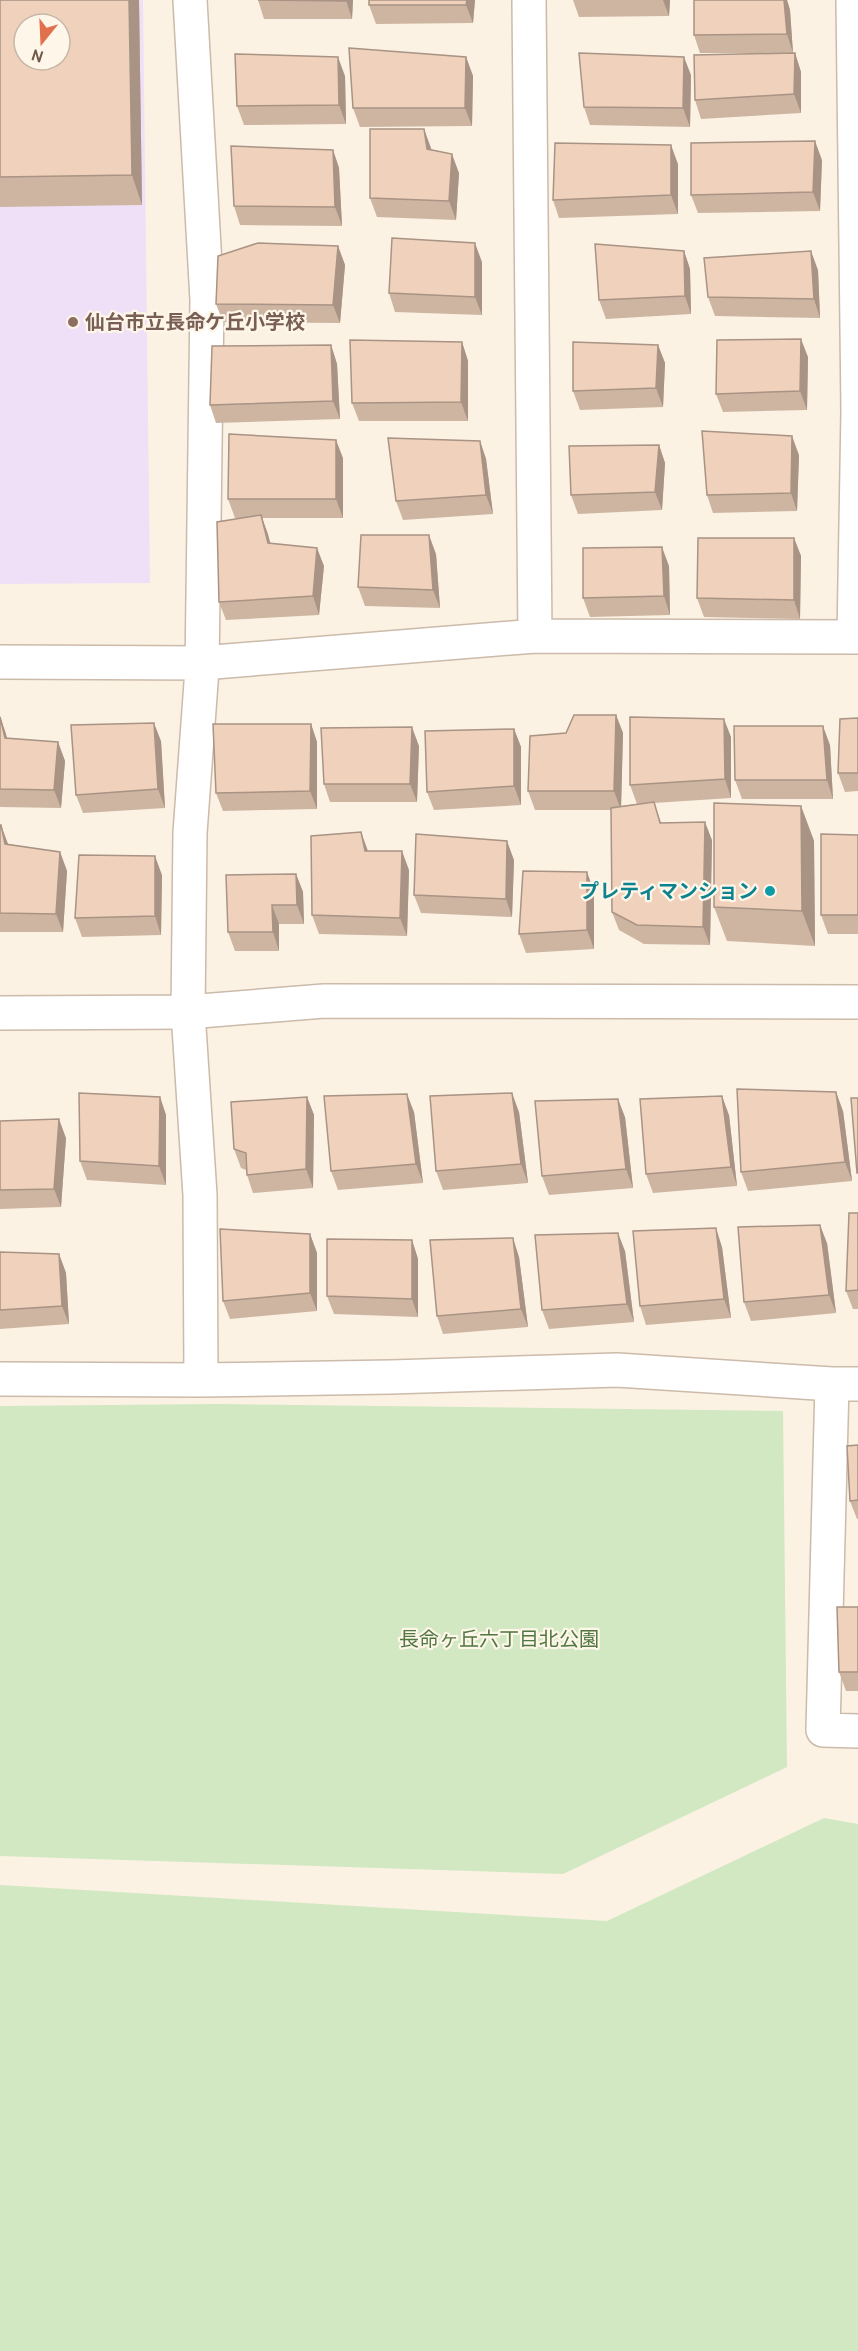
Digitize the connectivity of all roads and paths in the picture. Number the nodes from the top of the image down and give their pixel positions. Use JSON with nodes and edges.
{"nodes":[{"id":1,"x":190,"y":0,"type":"edge"},
{"id":2,"x":529,"y":0,"type":"edge"},
{"id":3,"x":853,"y":0,"type":"edge"},
{"id":4,"x":535,"y":636,"type":"junction"},
{"id":5,"x":856,"y":637,"type":"edge"},
{"id":6,"x":0,"y":662,"type":"edge"},
{"id":7,"x":202,"y":663,"type":"junction"},
{"id":8,"x":858,"y":1002,"type":"edge"},
{"id":9,"x":188,"y":1012,"type":"junction"},
{"id":10,"x":0,"y":1013,"type":"edge"},
{"id":11,"x":0,"y":1379,"type":"edge"},
{"id":12,"x":201,"y":1380,"type":"junction"},
{"id":13,"x":845,"y":1384,"type":"edge"},
{"id":14,"x":858,"y":1731,"type":"edge"}],
"edges":[{"from":1,"to":7,"type":"street"},
{"from":2,"to":4,"type":"street"},
{"from":3,"to":5,"type":"street"},
{"from":4,"to":5,"type":"street"},
{"from":4,"to":7,"type":"street"},
{"from":6,"to":7,"type":"street"},
{"from":7,"to":9,"type":"street"},
{"from":8,"to":9,"type":"street"},
{"from":9,"to":10,"type":"street"},
{"from":9,"to":12,"type":"street"},
{"from":11,"to":12,"type":"street"},
{"from":12,"to":13,"type":"street"},
{"from":13,"to":14,"type":"street"}]}
